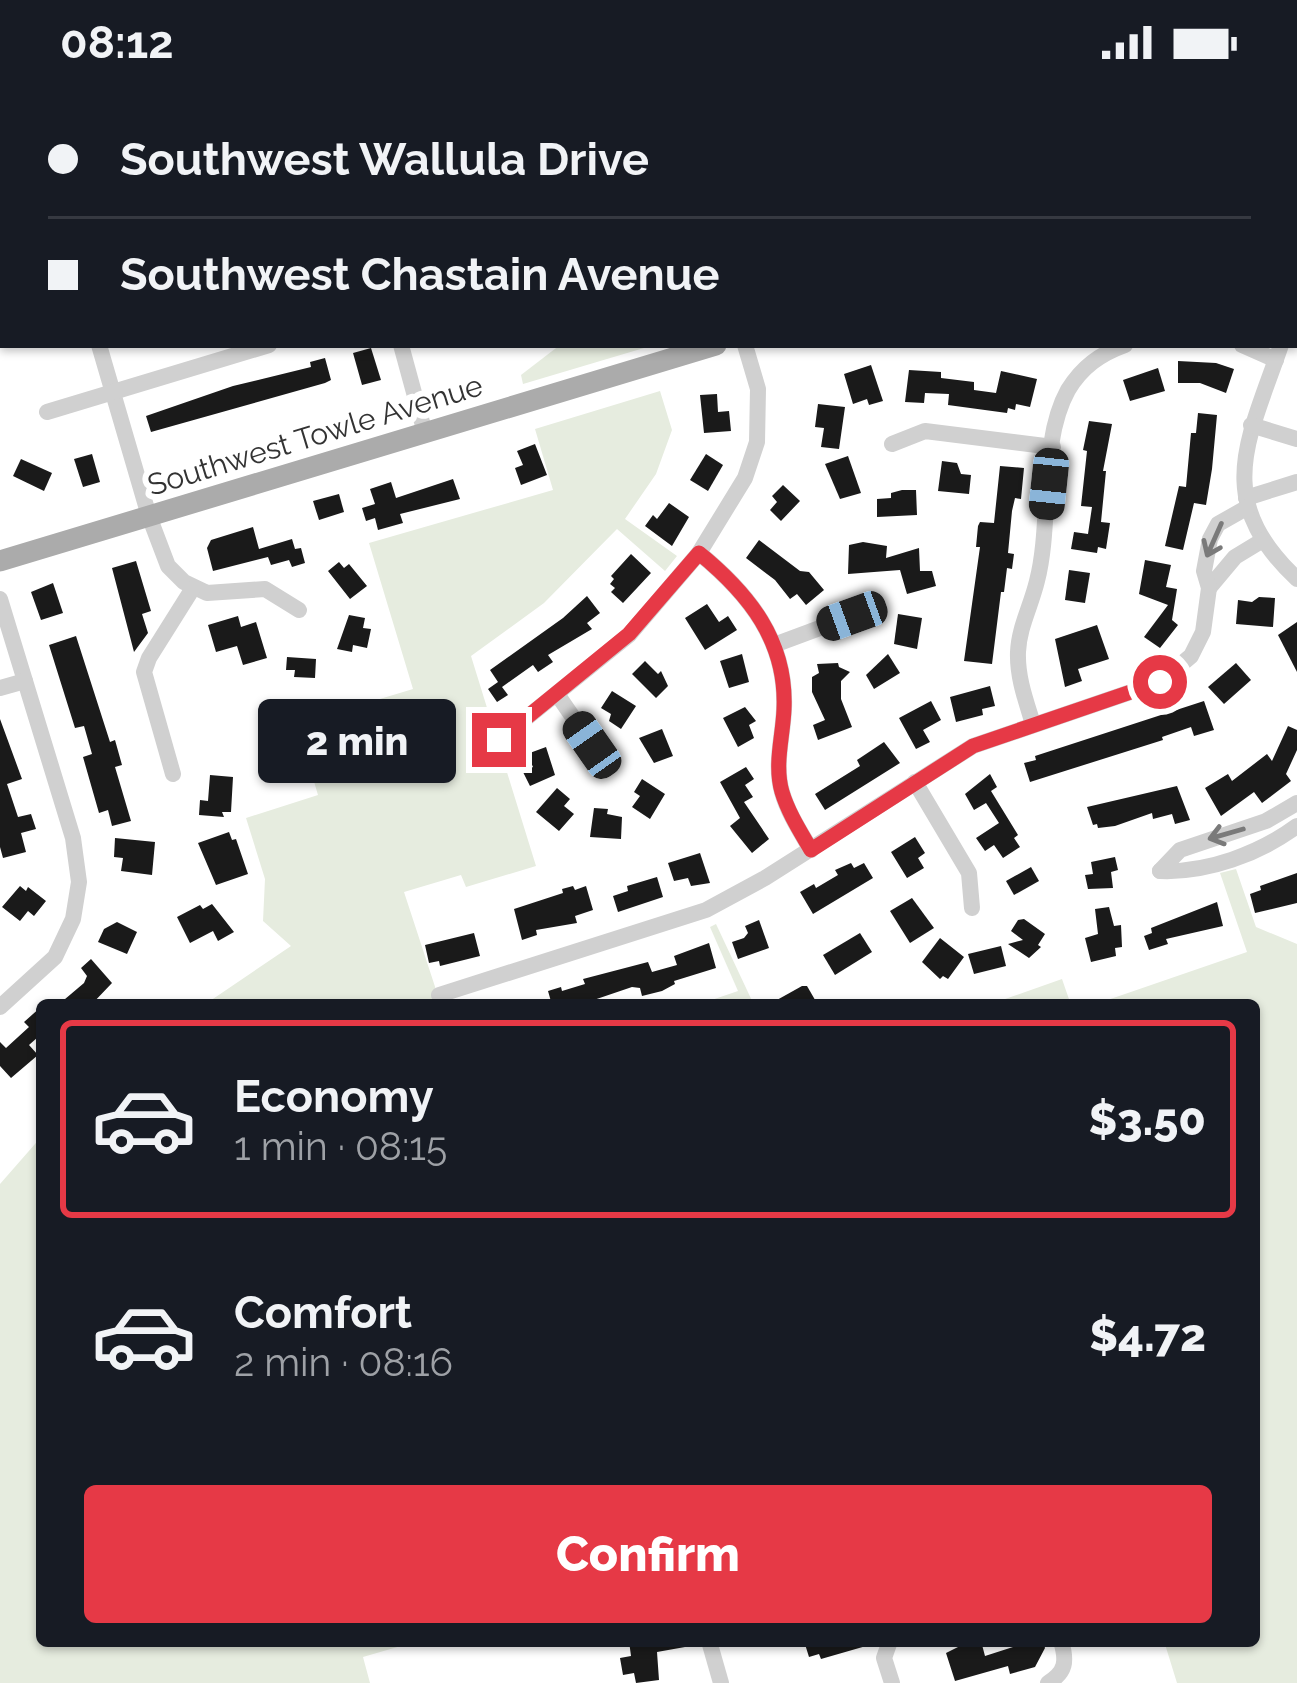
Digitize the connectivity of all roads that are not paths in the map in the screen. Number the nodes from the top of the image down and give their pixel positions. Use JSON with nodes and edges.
{"nodes":[{"id":1,"x":100,"y":348,"type":"edge"},
{"id":2,"x":246,"y":348,"type":"edge"},
{"id":3,"x":402,"y":348,"type":"edge"},
{"id":4,"x":706,"y":348,"type":"edge"},
{"id":5,"x":746,"y":348,"type":"edge"},
{"id":6,"x":1118,"y":348,"type":"edge"},
{"id":7,"x":1278,"y":352,"type":"edge"},
{"id":8,"x":208,"y":353,"type":"edge"},
{"id":9,"x":112,"y":391,"type":"junction"},
{"id":10,"x":47,"y":412,"type":"dead end"},
{"id":11,"x":1250,"y":425,"type":"junction"},
{"id":12,"x":425,"y":433,"type":"junction"},
{"id":13,"x":1297,"y":439,"type":"edge"},
{"id":14,"x":892,"y":444,"type":"dead end"},
{"id":15,"x":1053,"y":447,"type":"junction"},
{"id":16,"x":1297,"y":482,"type":"edge"},
{"id":17,"x":1247,"y":502,"type":"junction"},
{"id":18,"x":149,"y":516,"type":"junction"},
{"id":19,"x":1263,"y":540,"type":"junction"},
{"id":20,"x":699,"y":553,"type":"junction"},
{"id":21,"x":0,"y":561,"type":"edge"},
{"id":22,"x":1297,"y":579,"type":"edge"},
{"id":23,"x":193,"y":588,"type":"junction"},
{"id":24,"x":1209,"y":588,"type":"junction"},
{"id":25,"x":0,"y":599,"type":"edge"},
{"id":26,"x":298,"y":610,"type":"dead end"},
{"id":27,"x":852,"y":616,"type":"dead end"},
{"id":28,"x":774,"y":645,"type":"junction"},
{"id":29,"x":25,"y":681,"type":"junction"},
{"id":30,"x":0,"y":688,"type":"edge"},
{"id":31,"x":556,"y":694,"type":"junction"},
{"id":32,"x":1033,"y":724,"type":"junction"},
{"id":33,"x":499,"y":740,"type":"dead end"},
{"id":34,"x":598,"y":767,"type":"dead end"},
{"id":35,"x":172,"y":774,"type":"dead end"},
{"id":36,"x":915,"y":782,"type":"junction"},
{"id":37,"x":1297,"y":802,"type":"edge"},
{"id":38,"x":1297,"y":826,"type":"edge"},
{"id":39,"x":811,"y":850,"type":"junction"},
{"id":40,"x":972,"y":908,"type":"dead end"},
{"id":41,"x":440,"y":994,"type":"dead end"},
{"id":42,"x":0,"y":1007,"type":"edge"},
{"id":43,"x":711,"y":1647,"type":"edge"},
{"id":44,"x":888,"y":1647,"type":"edge"},
{"id":45,"x":1062,"y":1647,"type":"edge"},
{"id":46,"x":722,"y":1683,"type":"edge"},
{"id":47,"x":892,"y":1683,"type":"edge"},
{"id":48,"x":1048,"y":1683,"type":"edge"}],
"edges":[{"from":1,"to":9,"type":"street"},
{"from":2,"to":8,"type":"street"},
{"from":3,"to":12,"type":"street"},
{"from":4,"to":12,"type":"main road","name":"Southwest Towle Avenue"},
{"from":5,"to":20,"type":"street"},
{"from":6,"to":15,"type":"street"},
{"from":7,"to":11,"type":"street"},
{"from":8,"to":9,"type":"street"},
{"from":9,"to":10,"type":"street"},
{"from":9,"to":18,"type":"street"},
{"from":11,"to":13,"type":"street"},
{"from":11,"to":17,"type":"street"},
{"from":12,"to":18,"type":"main road","name":"Southwest Towle Avenue"},
{"from":14,"to":15,"type":"street"},
{"from":15,"to":32,"type":"street"},
{"from":16,"to":17,"type":"street"},
{"from":17,"to":19,"type":"street"},
{"from":17,"to":24,"type":"street","one_way":true},
{"from":18,"to":21,"type":"main road","name":"Southwest Towle Avenue"},
{"from":18,"to":23,"type":"street"},
{"from":19,"to":22,"type":"street"},
{"from":19,"to":24,"type":"street"},
{"from":20,"to":28,"type":"street"},
{"from":20,"to":31,"type":"street"},
{"from":23,"to":26,"type":"street"},
{"from":23,"to":35,"type":"street"},
{"from":24,"to":32,"type":"street"},
{"from":25,"to":29,"type":"street"},
{"from":27,"to":28,"type":"street"},
{"from":28,"to":39,"type":"street"},
{"from":29,"to":30,"type":"street"},
{"from":29,"to":42,"type":"street"},
{"from":31,"to":33,"type":"street"},
{"from":31,"to":34,"type":"street"},
{"from":32,"to":36,"type":"street"},
{"from":36,"to":39,"type":"street"},
{"from":36,"to":40,"type":"street"},
{"from":37,"to":38,"type":"street","one_way":true},
{"from":39,"to":41,"type":"street"},
{"from":43,"to":46,"type":"street"},
{"from":44,"to":47,"type":"street"},
{"from":45,"to":48,"type":"street"}]}
